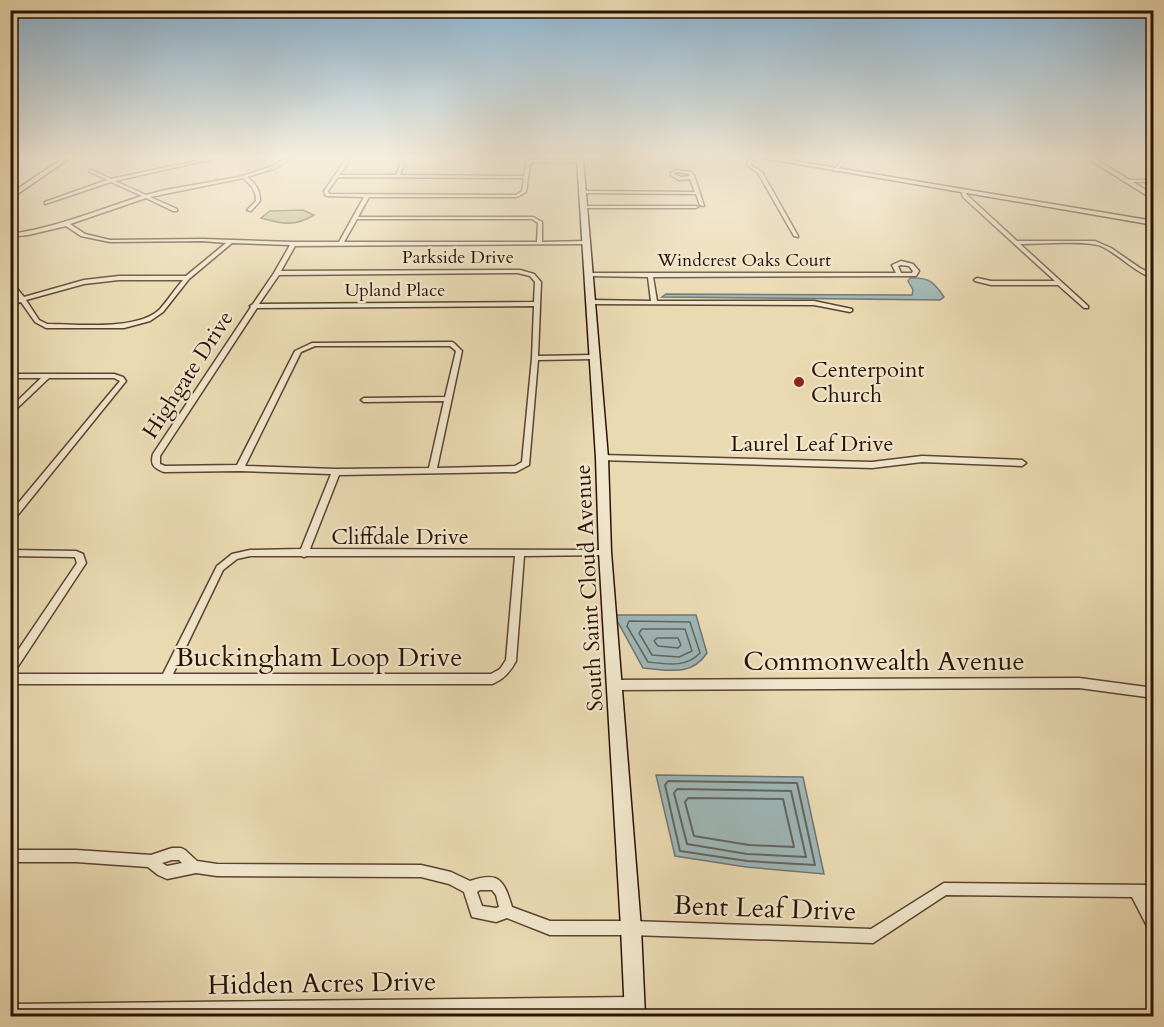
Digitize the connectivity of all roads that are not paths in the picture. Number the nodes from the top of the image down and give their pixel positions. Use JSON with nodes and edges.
{"nodes":[{"id":1,"x":120,"y":206,"type":"edge"},
{"id":2,"x":167,"y":206,"type":"edge"},
{"id":3,"x":253,"y":206,"type":"edge"},
{"id":4,"x":362,"y":206,"type":"edge"},
{"id":5,"x":699,"y":206,"type":"edge"},
{"id":6,"x":779,"y":206,"type":"edge"},
{"id":7,"x":976,"y":206,"type":"edge"},
{"id":8,"x":1052,"y":206,"type":"edge"},
{"id":9,"x":584,"y":207,"type":"joint"},
{"id":10,"x":175,"y":210,"type":"dead end"},
{"id":11,"x":249,"y":210,"type":"dead end"},
{"id":12,"x":355,"y":218,"type":"junction"},
{"id":13,"x":1154,"y":223,"type":"edge"},
{"id":14,"x":68,"y":225,"type":"junction"},
{"id":15,"x":10,"y":236,"type":"edge"},
{"id":16,"x":796,"y":236,"type":"dead end"},
{"id":17,"x":230,"y":242,"type":"junction"},
{"id":18,"x":1018,"y":242,"type":"junction"},
{"id":19,"x":539,"y":243,"type":"junction"},
{"id":20,"x":587,"y":243,"type":"junction"},
{"id":21,"x":293,"y":244,"type":"junction"},
{"id":22,"x":341,"y":244,"type":"junction"},
{"id":23,"x":277,"y":273,"type":"junction"},
{"id":24,"x":589,"y":275,"type":"junction"},
{"id":25,"x":650,"y":275,"type":"junction"},
{"id":26,"x":898,"y":275,"type":"dead end"},
{"id":27,"x":1154,"y":277,"type":"edge"},
{"id":28,"x":187,"y":278,"type":"junction"},
{"id":29,"x":977,"y":280,"type":"dead end"},
{"id":30,"x":10,"y":282,"type":"edge"},
{"id":31,"x":1060,"y":283,"type":"junction"},
{"id":32,"x":24,"y":299,"type":"junction"},
{"id":33,"x":590,"y":302,"type":"junction"},
{"id":34,"x":654,"y":302,"type":"junction"},
{"id":35,"x":10,"y":303,"type":"edge"},
{"id":36,"x":536,"y":304,"type":"junction"},
{"id":37,"x":253,"y":306,"type":"junction"},
{"id":38,"x":1086,"y":307,"type":"dead end"},
{"id":39,"x":850,"y":310,"type":"dead end"},
{"id":40,"x":593,"y":357,"type":"junction"},
{"id":41,"x":535,"y":358,"type":"junction"},
{"id":42,"x":10,"y":376,"type":"edge"},
{"id":43,"x":47,"y":376,"type":"junction"},
{"id":44,"x":448,"y":399,"type":"junction"},
{"id":45,"x":364,"y":400,"type":"dead end"},
{"id":46,"x":10,"y":413,"type":"edge"},
{"id":47,"x":602,"y":458,"type":"junction"},
{"id":48,"x":1022,"y":463,"type":"dead end"},
{"id":49,"x":240,"y":468,"type":"junction"},
{"id":50,"x":433,"y":469,"type":"junction"},
{"id":51,"x":336,"y":471,"type":"junction"},
{"id":52,"x":10,"y":519,"type":"edge"},
{"id":53,"x":605,"y":552,"type":"junction"},
{"id":54,"x":10,"y":553,"type":"edge"},
{"id":55,"x":304,"y":554,"type":"junction"},
{"id":56,"x":520,"y":554,"type":"junction"},
{"id":57,"x":10,"y":672,"type":"edge"},
{"id":58,"x":10,"y":679,"type":"edge"},
{"id":59,"x":166,"y":679,"type":"junction"},
{"id":60,"x":614,"y":685,"type":"junction"},
{"id":61,"x":1154,"y":693,"type":"edge"},
{"id":62,"x":10,"y":856,"type":"edge"},
{"id":63,"x":151,"y":861,"type":"junction"},
{"id":64,"x":195,"y":867,"type":"junction"},
{"id":65,"x":468,"y":888,"type":"junction"},
{"id":66,"x":1136,"y":891,"type":"junction"},
{"id":67,"x":1154,"y":891,"type":"edge"},
{"id":68,"x":507,"y":911,"type":"junction"},
{"id":69,"x":1154,"y":925,"type":"edge"},
{"id":70,"x":631,"y":928,"type":"junction"},
{"id":71,"x":634,"y":1010,"type":"edge"},
{"id":72,"x":10,"y":1011,"type":"edge"}],
"edges":[{"from":1,"to":14,"type":"street"},
{"from":2,"to":10,"type":"street"},
{"from":3,"to":11,"type":"street"},
{"from":4,"to":12,"type":"street"},
{"from":5,"to":9,"type":"street"},
{"from":6,"to":16,"type":"street"},
{"from":7,"to":18,"type":"street"},
{"from":8,"to":13,"type":"street"},
{"from":9,"to":20,"type":"street","name":"South Saint Cloud Avenue"},
{"from":12,"to":19,"type":"street"},
{"from":12,"to":22,"type":"street"},
{"from":14,"to":15,"type":"street"},
{"from":14,"to":17,"type":"street"},
{"from":17,"to":21,"type":"street"},
{"from":17,"to":28,"type":"street"},
{"from":18,"to":27,"type":"street"},
{"from":18,"to":31,"type":"street"},
{"from":19,"to":20,"type":"street"},
{"from":19,"to":22,"type":"street"},
{"from":20,"to":24,"type":"street","name":"South Saint Cloud Avenue"},
{"from":21,"to":22,"type":"street"},
{"from":21,"to":23,"type":"street","name":"Highgate Drive"},
{"from":23,"to":36,"type":"street","name":"Parkside Drive"},
{"from":23,"to":37,"type":"street","name":"Highgate Drive"},
{"from":24,"to":25,"type":"street","name":"Windcrest Oaks Court"},
{"from":24,"to":33,"type":"street","name":"South Saint Cloud Avenue"},
{"from":25,"to":26,"type":"street","name":"Windcrest Oaks Court"},
{"from":25,"to":34,"type":"street"},
{"from":28,"to":32,"type":"street"},
{"from":28,"to":32,"type":"street"},
{"from":29,"to":31,"type":"street"},
{"from":30,"to":32,"type":"street"},
{"from":31,"to":38,"type":"street"},
{"from":32,"to":35,"type":"street"},
{"from":33,"to":34,"type":"street"},
{"from":33,"to":40,"type":"street","name":"South Saint Cloud Avenue"},
{"from":34,"to":39,"type":"street"},
{"from":36,"to":37,"type":"street","name":"Upland Place"},
{"from":36,"to":41,"type":"street","name":"Parkside Drive"},
{"from":37,"to":49,"type":"street","name":"Highgate Drive"},
{"from":40,"to":41,"type":"street"},
{"from":40,"to":47,"type":"street","name":"South Saint Cloud Avenue"},
{"from":41,"to":50,"type":"street","name":"Highgate Drive"},
{"from":42,"to":43,"type":"street"},
{"from":43,"to":46,"type":"street"},
{"from":43,"to":52,"type":"street"},
{"from":44,"to":45,"type":"street"},
{"from":44,"to":49,"type":"street"},
{"from":44,"to":50,"type":"street"},
{"from":47,"to":48,"type":"street","name":"Laurel Leaf Drive"},
{"from":47,"to":53,"type":"street","name":"South Saint Cloud Avenue"},
{"from":49,"to":51,"type":"street","name":"Highgate Drive"},
{"from":50,"to":51,"type":"street","name":"Highgate Drive"},
{"from":51,"to":55,"type":"street"},
{"from":53,"to":56,"type":"street","name":"Cliffdale Drive"},
{"from":53,"to":60,"type":"street","name":"South Saint Cloud Avenue"},
{"from":54,"to":57,"type":"street"},
{"from":55,"to":56,"type":"street","name":"Cliffdale Drive"},
{"from":55,"to":59,"type":"street","name":"Cliffdale Drive"},
{"from":56,"to":59,"type":"street","name":"Buckingham Loop Drive"},
{"from":58,"to":59,"type":"street","name":"Buckingham Loop Drive"},
{"from":60,"to":61,"type":"street","name":"Commonwealth Avenue"},
{"from":60,"to":70,"type":"street","name":"South Saint Cloud Avenue"},
{"from":62,"to":63,"type":"street"},
{"from":63,"to":64,"type":"street"},
{"from":63,"to":64,"type":"street"},
{"from":64,"to":65,"type":"street"},
{"from":65,"to":68,"type":"street"},
{"from":65,"to":68,"type":"street"},
{"from":66,"to":67,"type":"street","name":"Bent Leaf Drive"},
{"from":66,"to":69,"type":"street"},
{"from":66,"to":70,"type":"street","name":"Bent Leaf Drive"},
{"from":68,"to":70,"type":"street"},
{"from":70,"to":71,"type":"street","name":"South Saint Cloud Avenue"},
{"from":71,"to":72,"type":"street","name":"Hidden Acres Drive"}]}
